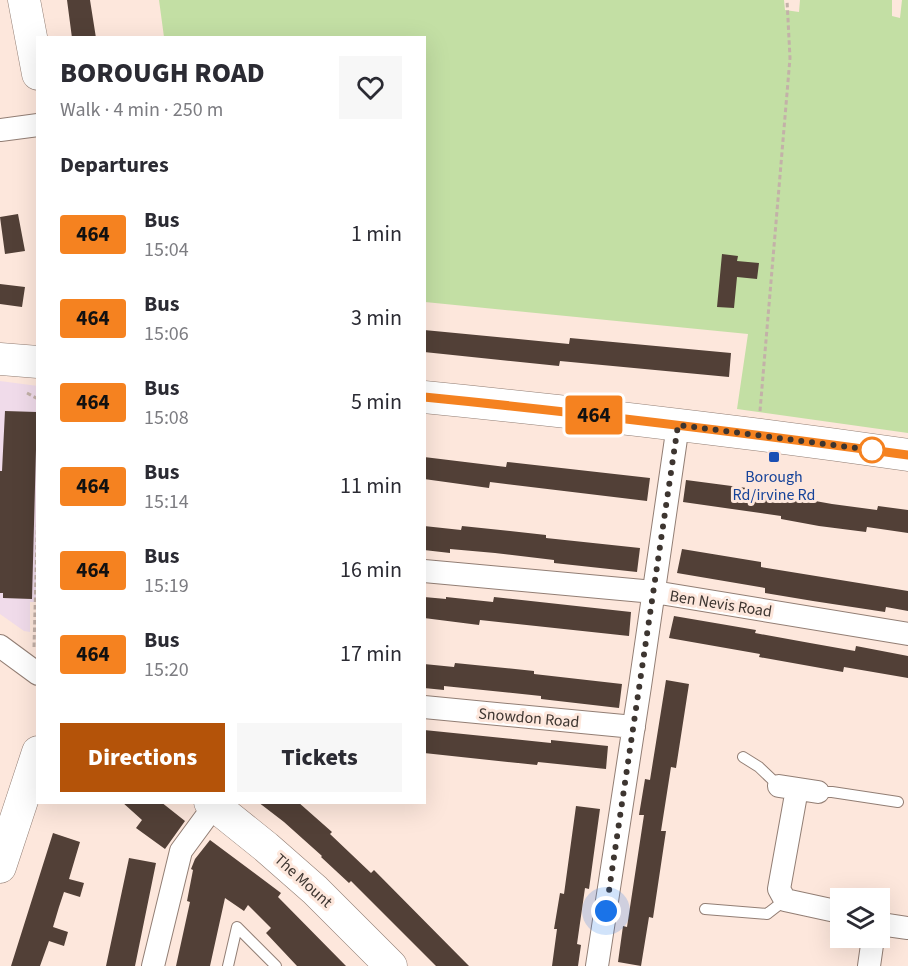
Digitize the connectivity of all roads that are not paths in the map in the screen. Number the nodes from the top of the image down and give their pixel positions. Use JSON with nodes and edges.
{"nodes":[{"id":1,"x":24,"y":0,"type":"edge"},
{"id":2,"x":36,"y":63,"type":"edge"},
{"id":3,"x":36,"y":125,"type":"edge"},
{"id":4,"x":0,"y":130,"type":"edge"},
{"id":5,"x":0,"y":359,"type":"edge"},
{"id":6,"x":36,"y":362,"type":"edge"},
{"id":7,"x":426,"y":397,"type":"edge"},
{"id":8,"x":678,"y":425,"type":"junction"},
{"id":9,"x":908,"y":455,"type":"edge"},
{"id":10,"x":426,"y":571,"type":"edge"},
{"id":11,"x":654,"y":592,"type":"junction"},
{"id":12,"x":908,"y":634,"type":"edge"},
{"id":13,"x":0,"y":646,"type":"edge"},
{"id":14,"x":33,"y":670,"type":"edge"},
{"id":15,"x":426,"y":707,"type":"edge"},
{"id":16,"x":634,"y":727,"type":"junction"},
{"id":17,"x":743,"y":757,"type":"dead end"},
{"id":18,"x":36,"y":758,"type":"edge"},
{"id":19,"x":798,"y":789,"type":"junction"},
{"id":20,"x":898,"y":802,"type":"dead end"},
{"id":21,"x":212,"y":804,"type":"edge"},
{"id":22,"x":0,"y":867,"type":"edge"},
{"id":23,"x":785,"y":900,"type":"junction"},
{"id":24,"x":705,"y":909,"type":"dead end"},
{"id":25,"x":830,"y":910,"type":"edge"},
{"id":26,"x":890,"y":925,"type":"edge"},
{"id":27,"x":908,"y":928,"type":"edge"},
{"id":28,"x":872,"y":948,"type":"edge"},
{"id":29,"x":153,"y":966,"type":"edge"},
{"id":30,"x":228,"y":966,"type":"edge"},
{"id":31,"x":276,"y":966,"type":"edge"},
{"id":32,"x":391,"y":966,"type":"edge"},
{"id":33,"x":597,"y":966,"type":"edge"},
{"id":34,"x":869,"y":966,"type":"edge"}],
"edges":[{"from":1,"to":2,"type":"street"},
{"from":3,"to":4,"type":"street"},
{"from":5,"to":6,"type":"street"},
{"from":7,"to":8,"type":"street"},
{"from":8,"to":9,"type":"street"},
{"from":8,"to":11,"type":"street"},
{"from":10,"to":11,"type":"street","name":"Ben Nevis Road"},
{"from":11,"to":12,"type":"street","name":"Ben Nevis Road"},
{"from":11,"to":16,"type":"street"},
{"from":13,"to":14,"type":"street"},
{"from":15,"to":16,"type":"street","name":"Snowdon Road"},
{"from":16,"to":33,"type":"street"},
{"from":17,"to":19,"type":"lane"},
{"from":18,"to":22,"type":"street"},
{"from":19,"to":20,"type":"lane"},
{"from":19,"to":23,"type":"street"},
{"from":21,"to":29,"type":"street"},
{"from":21,"to":32,"type":"street","name":"The Mount"},
{"from":23,"to":24,"type":"lane"},
{"from":23,"to":25,"type":"street"},
{"from":26,"to":27,"type":"street"},
{"from":28,"to":34,"type":"street"},
{"from":30,"to":31,"type":"lane"}]}
